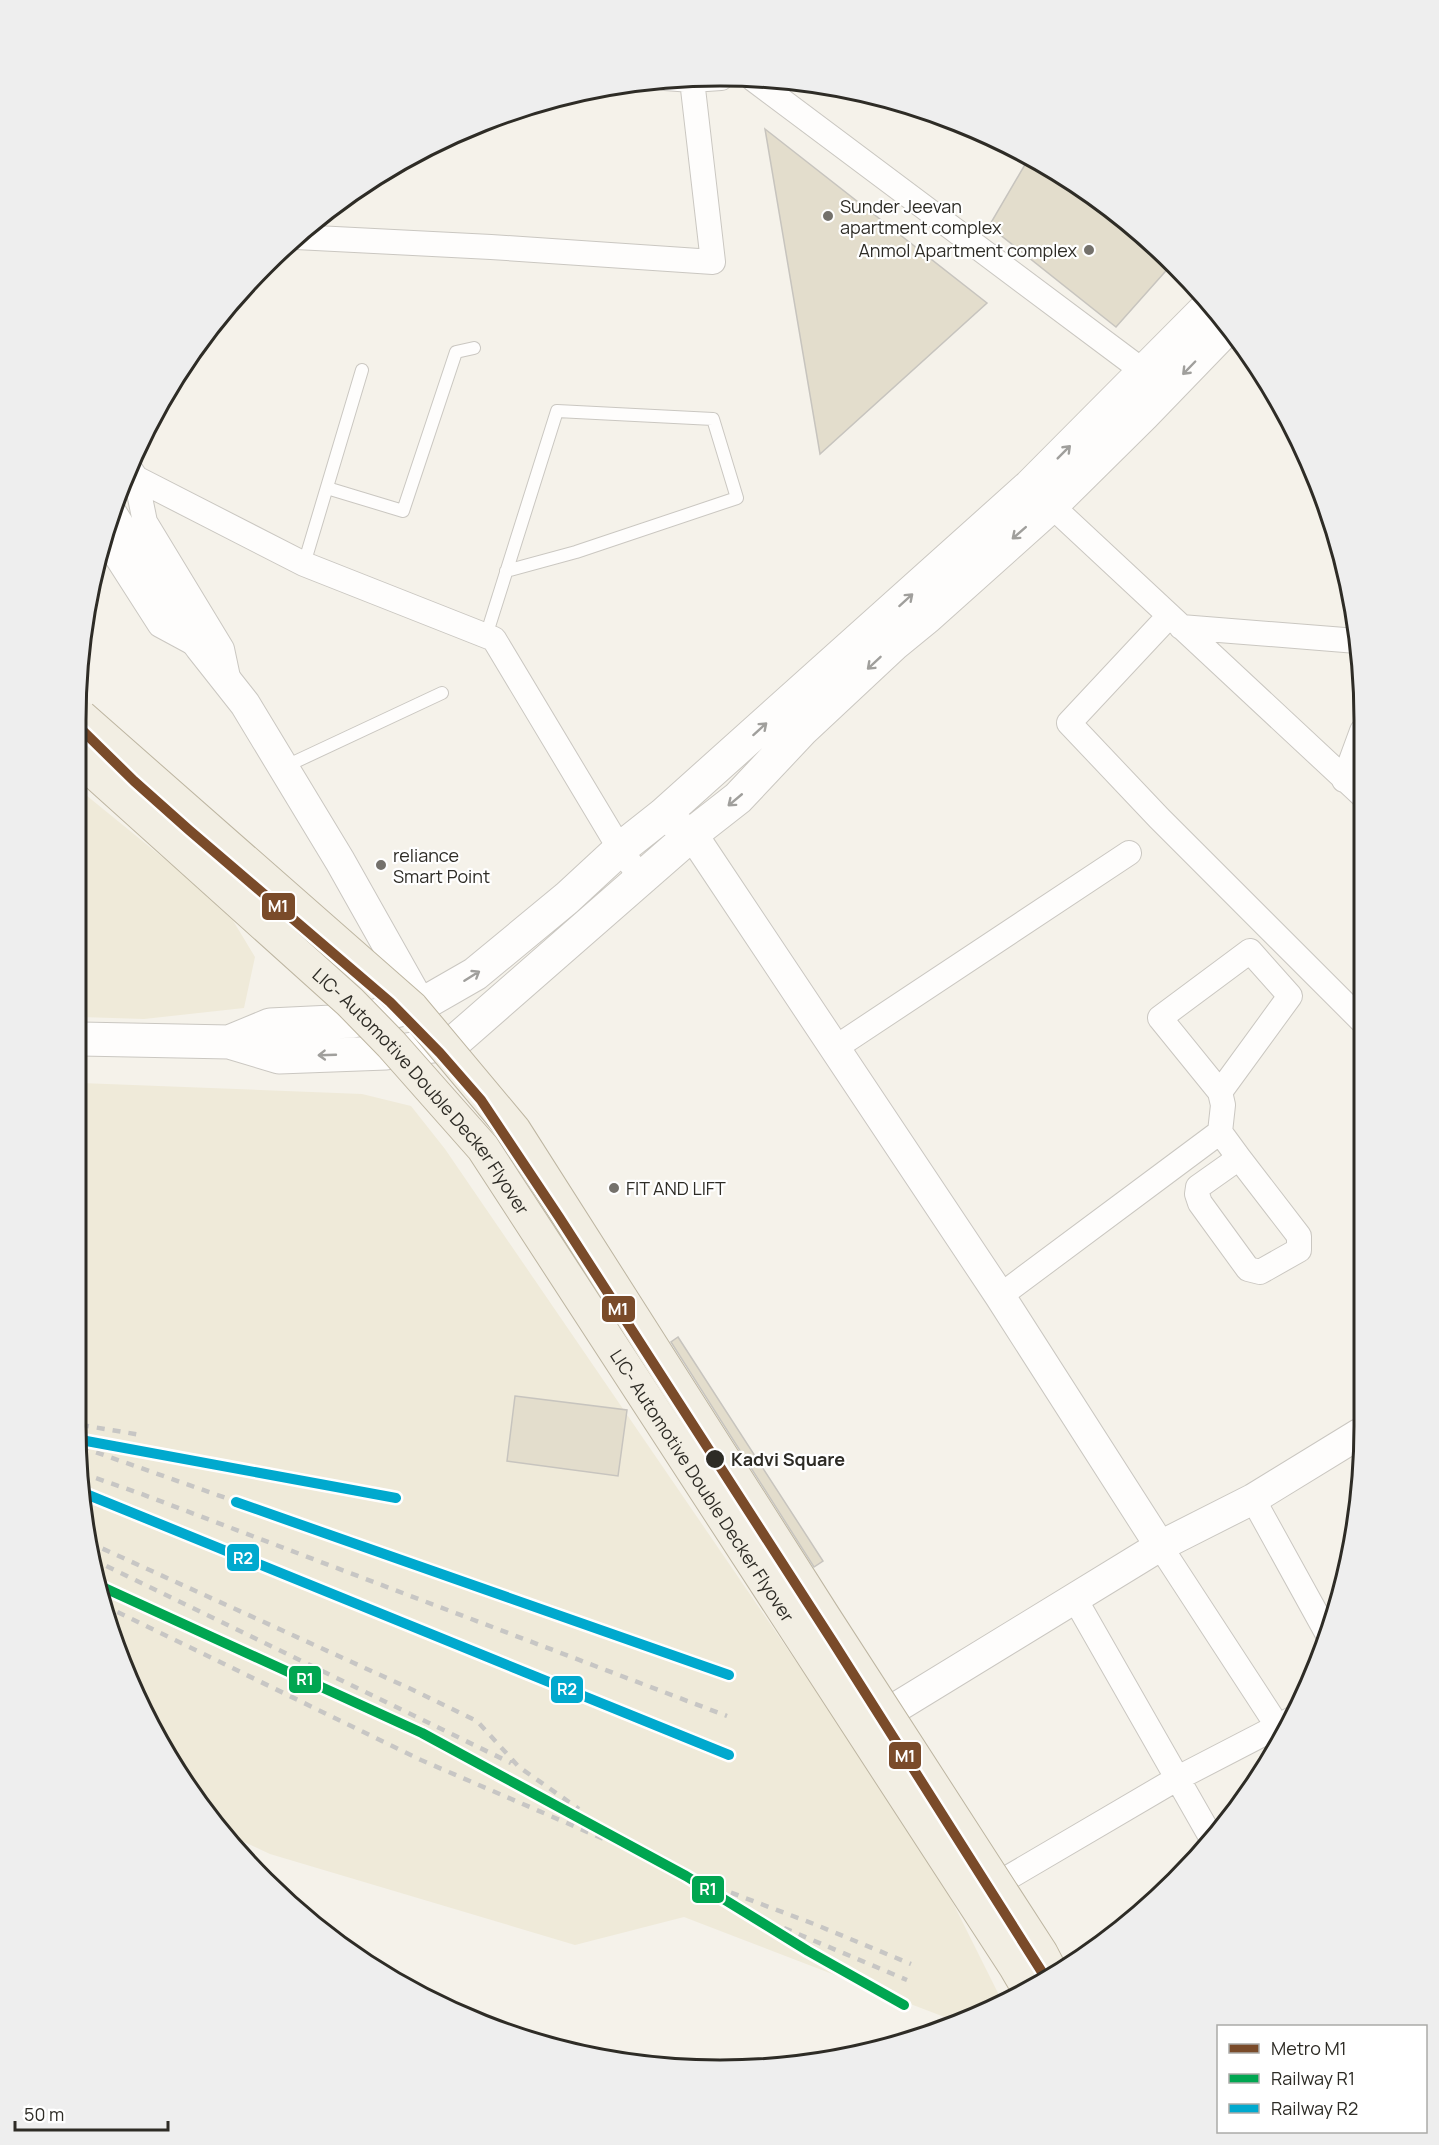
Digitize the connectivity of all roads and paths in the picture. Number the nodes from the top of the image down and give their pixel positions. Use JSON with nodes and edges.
{"nodes":[{"id":1,"x":693,"y":87,"type":"edge"},
{"id":2,"x":764,"y":87,"type":"edge"},
{"id":3,"x":308,"y":238,"type":"edge"},
{"id":4,"x":1204,"y":311,"type":"edge"},
{"id":5,"x":1222,"y":334,"type":"edge"},
{"id":6,"x":474,"y":348,"type":"dead end"},
{"id":7,"x":362,"y":370,"type":"dead end"},
{"id":8,"x":1143,"y":371,"type":"junction"},
{"id":9,"x":135,"y":474,"type":"edge"},
{"id":10,"x":134,"y":477,"type":"edge"},
{"id":11,"x":327,"y":488,"type":"junction"},
{"id":12,"x":1041,"y":496,"type":"junction"},
{"id":13,"x":117,"y":522,"type":"edge"},
{"id":14,"x":110,"y":546,"type":"edge"},
{"id":15,"x":304,"y":564,"type":"junction"},
{"id":16,"x":506,"y":571,"type":"junction"},
{"id":17,"x":1175,"y":622,"type":"junction"},
{"id":18,"x":486,"y":636,"type":"junction"},
{"id":19,"x":1348,"y":640,"type":"edge"},
{"id":20,"x":200,"y":647,"type":"junction"},
{"id":21,"x":230,"y":684,"type":"junction"},
{"id":22,"x":442,"y":693,"type":"dead end"},
{"id":23,"x":86,"y":708,"type":"edge"},
{"id":24,"x":86,"y":721,"type":"edge"},
{"id":25,"x":86,"y":764,"type":"edge"},
{"id":26,"x":284,"y":768,"type":"junction"},
{"id":27,"x":86,"y":781,"type":"edge"},
{"id":28,"x":1353,"y":788,"type":"edge"},
{"id":29,"x":663,"y":815,"type":"junction"},
{"id":30,"x":692,"y":834,"type":"junction"},
{"id":31,"x":620,"y":849,"type":"junction"},
{"id":32,"x":1130,"y":853,"type":"dead end"},
{"id":33,"x":640,"y":878,"type":"junction"},
{"id":34,"x":421,"y":1005,"type":"junction"},
{"id":35,"x":1354,"y":1013,"type":"edge"},
{"id":36,"x":353,"y":1021,"type":"junction"},
{"id":37,"x":86,"y":1039,"type":"edge"},
{"id":38,"x":230,"y":1042,"type":"junction"},
{"id":39,"x":453,"y":1043,"type":"junction"},
{"id":40,"x":835,"y":1048,"type":"junction"},
{"id":41,"x":386,"y":1053,"type":"junction"},
{"id":42,"x":1220,"y":1092,"type":"junction"},
{"id":43,"x":1220,"y":1132,"type":"junction"},
{"id":44,"x":1239,"y":1158,"type":"junction"},
{"id":45,"x":1000,"y":1296,"type":"junction"},
{"id":46,"x":1353,"y":1437,"type":"edge"},
{"id":47,"x":1253,"y":1499,"type":"junction"},
{"id":48,"x":1160,"y":1546,"type":"junction"},
{"id":49,"x":1075,"y":1599,"type":"junction"},
{"id":50,"x":1322,"y":1623,"type":"edge"},
{"id":51,"x":894,"y":1708,"type":"junction"},
{"id":52,"x":1282,"y":1718,"type":"edge"},
{"id":53,"x":1277,"y":1727,"type":"edge"},
{"id":54,"x":851,"y":1736,"type":"junction"},
{"id":55,"x":1178,"y":1778,"type":"junction"},
{"id":56,"x":1207,"y":1830,"type":"edge"},
{"id":57,"x":1004,"y":1880,"type":"junction"},
{"id":58,"x":1055,"y":1964,"type":"edge"},
{"id":59,"x":1048,"y":1967,"type":"edge"},
{"id":60,"x":1024,"y":1981,"type":"edge"},
{"id":61,"x":1015,"y":1986,"type":"edge"}],
"edges":[{"from":1,"to":3,"type":"street"},
{"from":2,"to":8,"type":"street"},
{"from":4,"to":8,"type":"main road"},
{"from":5,"to":12,"type":"main road","one_way":true},
{"from":6,"to":11,"type":"lane"},
{"from":7,"to":11,"type":"lane"},
{"from":12,"to":8,"type":"main road","one_way":true},
{"from":9,"to":15,"type":"street"},
{"from":10,"to":21,"type":"street"},
{"from":11,"to":15,"type":"lane"},
{"from":12,"to":17,"type":"street"},
{"from":29,"to":12,"type":"main road","one_way":true},
{"from":12,"to":30,"type":"main road","one_way":true},
{"from":13,"to":20,"type":"street"},
{"from":14,"to":20,"type":"street"},
{"from":15,"to":18,"type":"street"},
{"from":16,"to":16,"type":"lane"},
{"from":16,"to":18,"type":"lane"},
{"from":17,"to":19,"type":"street"},
{"from":17,"to":28,"type":"street"},
{"from":17,"to":35,"type":"street"},
{"from":18,"to":31,"type":"street"},
{"from":20,"to":21,"type":"street"},
{"from":21,"to":26,"type":"street"},
{"from":22,"to":26,"type":"lane"},
{"from":23,"to":34,"type":"main road"},
{"from":24,"to":59,"type":"main road","name":"LIC- Automotive Double Decker Flyover","bridge":true},
{"from":25,"to":60,"type":"main road","name":"LIC- Automotive Double Decker Flyover","bridge":true},
{"from":26,"to":34,"type":"street"},
{"from":27,"to":36,"type":"main road"},
{"from":29,"to":30,"type":"street"},
{"from":29,"to":31,"type":"main road"},
{"from":30,"to":33,"type":"main road"},
{"from":30,"to":40,"type":"street"},
{"from":31,"to":33,"type":"street"},
{"from":34,"to":31,"type":"main road","one_way":true},
{"from":32,"to":40,"type":"street"},
{"from":33,"to":39,"type":"main road"},
{"from":34,"to":36,"type":"main road"},
{"from":34,"to":39,"type":"main road"},
{"from":36,"to":38,"type":"main road"},
{"from":36,"to":41,"type":"main road"},
{"from":37,"to":38,"type":"main road"},
{"from":41,"to":38,"type":"main road","one_way":true},
{"from":39,"to":41,"type":"main road"},
{"from":39,"to":51,"type":"main road"},
{"from":40,"to":45,"type":"street"},
{"from":41,"to":54,"type":"main road"},
{"from":42,"to":42,"type":"street"},
{"from":42,"to":43,"type":"street"},
{"from":43,"to":44,"type":"street"},
{"from":43,"to":45,"type":"street"},
{"from":44,"to":44,"type":"street"},
{"from":45,"to":48,"type":"street"},
{"from":46,"to":47,"type":"street"},
{"from":47,"to":48,"type":"street"},
{"from":47,"to":50,"type":"street"},
{"from":48,"to":49,"type":"street"},
{"from":48,"to":52,"type":"street"},
{"from":49,"to":51,"type":"street"},
{"from":49,"to":55,"type":"street"},
{"from":51,"to":54,"type":"street"},
{"from":51,"to":57,"type":"main road"},
{"from":53,"to":55,"type":"street"},
{"from":54,"to":61,"type":"main road"},
{"from":55,"to":56,"type":"street"},
{"from":55,"to":57,"type":"street"},
{"from":57,"to":58,"type":"main road"}]}
